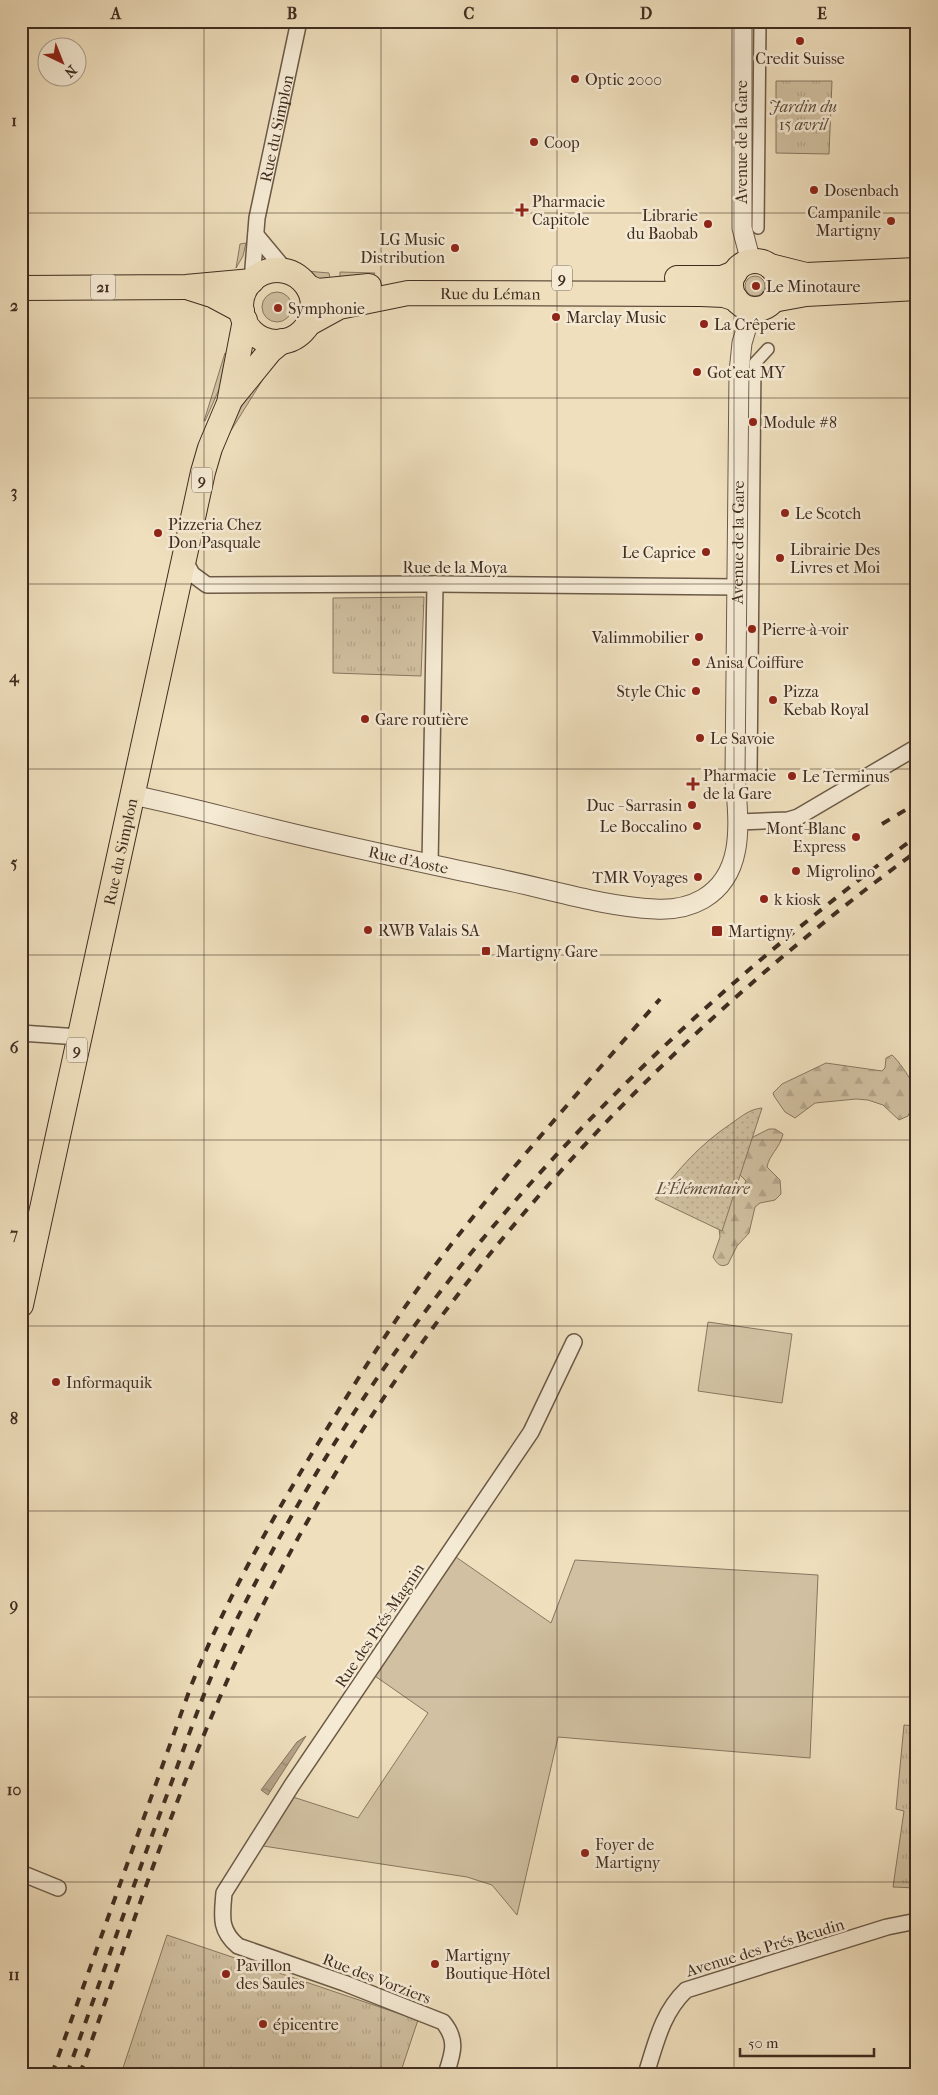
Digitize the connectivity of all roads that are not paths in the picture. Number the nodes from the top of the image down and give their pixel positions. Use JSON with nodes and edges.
{"nodes":[{"id":1,"x":299,"y":21,"type":"edge"},
{"id":2,"x":742,"y":21,"type":"edge"},
{"id":3,"x":760,"y":21,"type":"edge"},
{"id":4,"x":758,"y":228,"type":"dead end"},
{"id":5,"x":256,"y":234,"type":"junction"},
{"id":6,"x":752,"y":267,"type":"junction"},
{"id":7,"x":917,"y":270,"type":"edge"},
{"id":8,"x":286,"y":272,"type":"junction"},
{"id":9,"x":252,"y":281,"type":"junction"},
{"id":10,"x":186,"y":287,"type":"junction"},
{"id":11,"x":308,"y":287,"type":"junction"},
{"id":12,"x":21,"y":288,"type":"edge"},
{"id":13,"x":917,"y":288,"type":"edge"},
{"id":14,"x":754,"y":303,"type":"junction"},
{"id":15,"x":244,"y":316,"type":"junction"},
{"id":16,"x":308,"y":324,"type":"junction"},
{"id":17,"x":282,"y":341,"type":"junction"},
{"id":18,"x":768,"y":349,"type":"dead end"},
{"id":19,"x":229,"y":402,"type":"junction"},
{"id":20,"x":184,"y":559,"type":"junction"},
{"id":21,"x":435,"y":584,"type":"junction"},
{"id":22,"x":738,"y":587,"type":"junction"},
{"id":23,"x":917,"y":747,"type":"edge"},
{"id":24,"x":751,"y":774,"type":"dead end"},
{"id":25,"x":132,"y":794,"type":"junction"},
{"id":26,"x":738,"y":822,"type":"junction"},
{"id":27,"x":430,"y":865,"type":"junction"},
{"id":28,"x":688,"y":906,"type":"joint"},
{"id":29,"x":21,"y":1033,"type":"edge"},
{"id":30,"x":80,"y":1037,"type":"junction"},
{"id":31,"x":21,"y":1305,"type":"edge"},
{"id":32,"x":574,"y":1342,"type":"dead end"},
{"id":33,"x":21,"y":1873,"type":"edge"},
{"id":34,"x":58,"y":1888,"type":"dead end"},
{"id":35,"x":917,"y":1921,"type":"edge"},
{"id":36,"x":224,"y":1929,"type":"joint"},
{"id":37,"x":446,"y":2074,"type":"edge"},
{"id":38,"x":646,"y":2074,"type":"edge"}],
"edges":[{"from":1,"to":5,"type":"street","name":"Rue du Simplon"},
{"from":2,"to":6,"type":"street","name":"Avenue de la Gare"},
{"from":3,"to":4,"type":"street"},
{"from":5,"to":8,"type":"street"},
{"from":5,"to":9,"type":"street","name":"Rue du Simplon"},
{"from":6,"to":7,"type":"main road","name":"Rue du Léman","number":"9"},
{"from":6,"to":11,"type":"main road","name":"Rue du Léman","number":"9"},
{"from":6,"to":14,"type":"main road"},
{"from":6,"to":14,"type":"main road"},
{"from":8,"to":9,"type":"main road"},
{"from":8,"to":11,"type":"main road","number":"9"},
{"from":9,"to":10,"type":"main road","number":"21"},
{"from":9,"to":15,"type":"main road","number":"9"},
{"from":10,"to":12,"type":"main road","number":"21"},
{"from":10,"to":15,"type":"main road","number":"21"},
{"from":11,"to":16,"type":"main road"},
{"from":13,"to":14,"type":"main road","name":"Rue du Léman","number":"9"},
{"from":14,"to":16,"type":"main road","name":"Rue du Léman","number":"9"},
{"from":14,"to":22,"type":"street","name":"Avenue de la Gare"},
{"from":15,"to":17,"type":"main road"},
{"from":15,"to":19,"type":"main road","name":"Rue du Simplon","number":"9"},
{"from":16,"to":17,"type":"main road","number":"9"},
{"from":17,"to":19,"type":"main road","name":"Rue du Simplon","number":"9"},
{"from":18,"to":24,"type":"street"},
{"from":19,"to":20,"type":"main road","name":"Rue du Simplon","number":"9"},
{"from":20,"to":21,"type":"street","name":"Rue de la Moya"},
{"from":20,"to":25,"type":"main road","name":"Rue du Simplon","number":"9"},
{"from":21,"to":22,"type":"street","name":"Rue de la Moya"},
{"from":21,"to":27,"type":"street"},
{"from":22,"to":26,"type":"street","name":"Avenue de la Gare"},
{"from":23,"to":26,"type":"street"},
{"from":25,"to":27,"type":"street","name":"Rue d'Aoste"},
{"from":25,"to":30,"type":"main road","name":"Rue du Simplon","number":"9"},
{"from":26,"to":28,"type":"street","name":"Avenue de la Gare"},
{"from":27,"to":28,"type":"street","name":"Rue d'Aoste"},
{"from":29,"to":30,"type":"street"},
{"from":30,"to":31,"type":"main road","name":"Rue du Simplon","number":"9"},
{"from":32,"to":36,"type":"street","name":"Rue des Prés-Magnin"},
{"from":33,"to":34,"type":"street"},
{"from":35,"to":38,"type":"street","name":"Avenue des Prés Beudin"},
{"from":36,"to":37,"type":"street","name":"Rue des Vorziers"}]}
